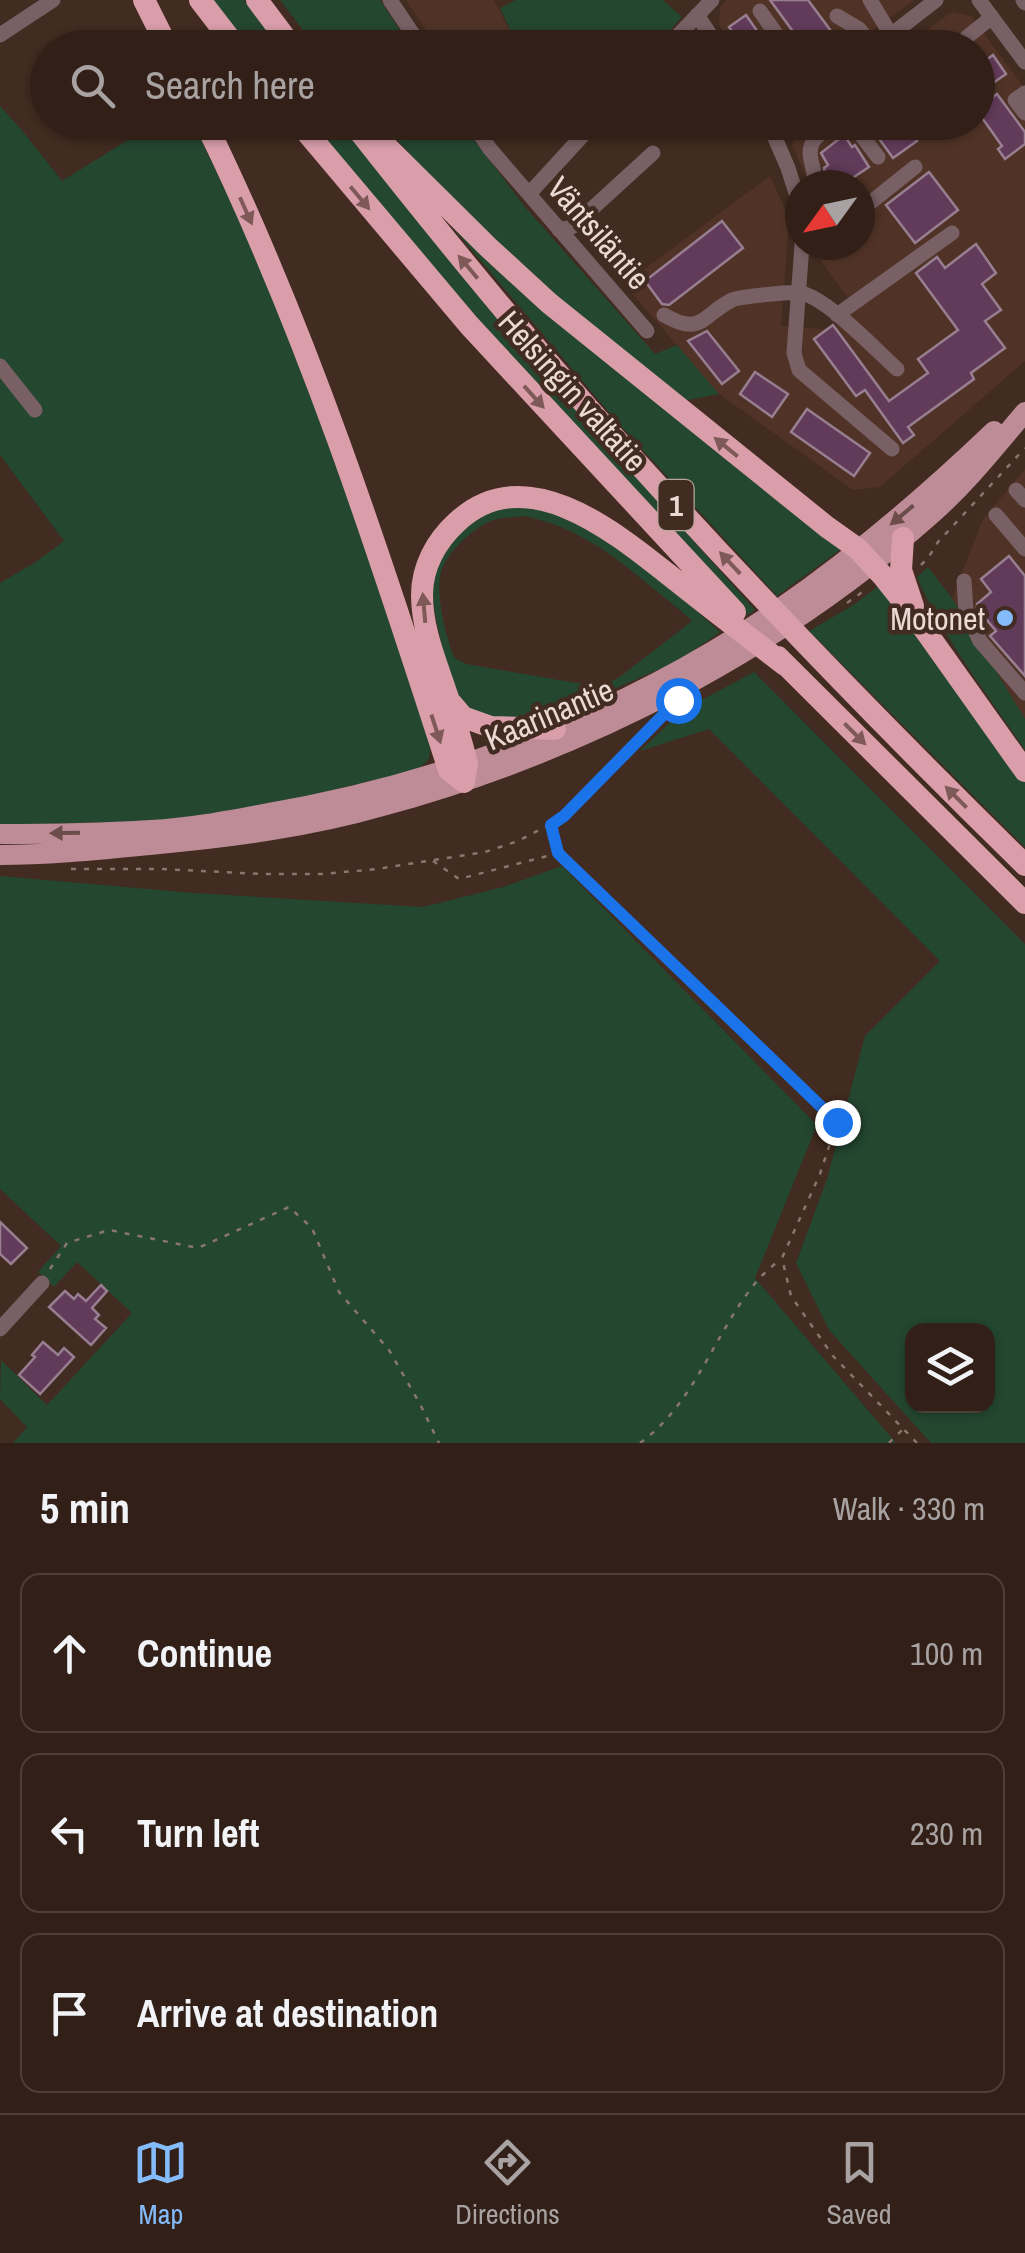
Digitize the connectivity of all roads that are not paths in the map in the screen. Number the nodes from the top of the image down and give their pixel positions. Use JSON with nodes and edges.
{"nodes":[{"id":1,"x":53,"y":0,"type":"edge"},
{"id":2,"x":144,"y":0,"type":"edge"},
{"id":3,"x":200,"y":0,"type":"edge"},
{"id":4,"x":257,"y":0,"type":"edge"},
{"id":5,"x":390,"y":0,"type":"edge"},
{"id":6,"x":712,"y":0,"type":"edge"},
{"id":7,"x":870,"y":0,"type":"edge"},
{"id":8,"x":936,"y":0,"type":"edge"},
{"id":9,"x":979,"y":0,"type":"edge"},
{"id":10,"x":760,"y":11,"type":"dead end"},
{"id":11,"x":697,"y":15,"type":"junction"},
{"id":12,"x":838,"y":16,"type":"dead end"},
{"id":13,"x":992,"y":17,"type":"junction"},
{"id":14,"x":159,"y":30,"type":"edge"},
{"id":15,"x":223,"y":30,"type":"edge"},
{"id":16,"x":280,"y":30,"type":"edge"},
{"id":17,"x":410,"y":30,"type":"edge"},
{"id":18,"x":683,"y":30,"type":"edge"},
{"id":19,"x":707,"y":30,"type":"edge"},
{"id":20,"x":773,"y":30,"type":"edge"},
{"id":21,"x":861,"y":30,"type":"edge"},
{"id":22,"x":878,"y":30,"type":"edge"},
{"id":23,"x":899,"y":30,"type":"edge"},
{"id":24,"x":976,"y":30,"type":"edge"},
{"id":25,"x":0,"y":35,"type":"edge"},
{"id":26,"x":1025,"y":62,"type":"edge"},
{"id":27,"x":1025,"y":93,"type":"edge"},
{"id":28,"x":1025,"y":113,"type":"edge"},
{"id":29,"x":213,"y":140,"type":"edge"},
{"id":30,"x":313,"y":140,"type":"edge"},
{"id":31,"x":366,"y":140,"type":"edge"},
{"id":32,"x":381,"y":140,"type":"edge"},
{"id":33,"x":484,"y":140,"type":"edge"},
{"id":34,"x":578,"y":140,"type":"edge"},
{"id":35,"x":776,"y":140,"type":"edge"},
{"id":36,"x":812,"y":140,"type":"edge"},
{"id":37,"x":865,"y":140,"type":"edge"},
{"id":38,"x":653,"y":153,"type":"dead end"},
{"id":39,"x":878,"y":157,"type":"dead end"},
{"id":40,"x":916,"y":167,"type":"dead end"},
{"id":41,"x":788,"y":170,"type":"edge"},
{"id":42,"x":814,"y":170,"type":"edge"},
{"id":43,"x":528,"y":194,"type":"junction"},
{"id":44,"x":875,"y":198,"type":"edge"},
{"id":45,"x":560,"y":230,"type":"junction"},
{"id":46,"x":952,"y":232,"type":"dead end"},
{"id":47,"x":801,"y":260,"type":"edge"},
{"id":48,"x":800,"y":292,"type":"junction"},
{"id":49,"x":664,"y":315,"type":"dead end"},
{"id":50,"x":837,"y":315,"type":"junction"},
{"id":51,"x":647,"y":331,"type":"dead end"},
{"id":52,"x":0,"y":366,"type":"edge"},
{"id":53,"x":897,"y":369,"type":"dead end"},
{"id":54,"x":1025,"y":402,"type":"edge"},
{"id":55,"x":36,"y":410,"type":"dead end"},
{"id":56,"x":1025,"y":412,"type":"edge"},
{"id":57,"x":892,"y":449,"type":"dead end"},
{"id":58,"x":996,"y":515,"type":"dead end"},
{"id":59,"x":902,"y":538,"type":"joint"},
{"id":60,"x":1025,"y":548,"type":"edge"},
{"id":61,"x":878,"y":565,"type":"junction"},
{"id":62,"x":964,"y":581,"type":"dead end"},
{"id":63,"x":704,"y":664,"type":"junction"},
{"id":64,"x":786,"y":665,"type":"junction"},
{"id":65,"x":1025,"y":693,"type":"edge"},
{"id":66,"x":449,"y":701,"type":"junction"},
{"id":67,"x":555,"y":729,"type":"junction"},
{"id":68,"x":1025,"y":770,"type":"edge"},
{"id":69,"x":460,"y":772,"type":"junction"},
{"id":70,"x":0,"y":834,"type":"edge"},
{"id":71,"x":0,"y":855,"type":"edge"},
{"id":72,"x":1025,"y":865,"type":"edge"},
{"id":73,"x":1025,"y":903,"type":"edge"},
{"id":74,"x":42,"y":1283,"type":"road end"},
{"id":75,"x":0,"y":1328,"type":"edge"}],
"edges":[{"from":1,"to":25,"type":"street"},
{"from":2,"to":14,"type":"highway"},
{"from":3,"to":15,"type":"highway"},
{"from":4,"to":16,"type":"highway"},
{"from":5,"to":17,"type":"street"},
{"from":6,"to":11,"type":"street"},
{"from":7,"to":22,"type":"street"},
{"from":8,"to":23,"type":"street"},
{"from":9,"to":13,"type":"street"},
{"from":10,"to":20,"type":"street"},
{"from":11,"to":18,"type":"street"},
{"from":11,"to":19,"type":"street"},
{"from":12,"to":21,"type":"street"},
{"from":13,"to":24,"type":"street"},
{"from":13,"to":26,"type":"street"},
{"from":27,"to":28,"type":"street"},
{"from":29,"to":69,"type":"highway","one_way":true},
{"from":30,"to":64,"type":"highway","name":"Helsingin valtatie","number":"1","one_way":true},
{"from":72,"to":31,"type":"highway","name":"Helsingin valtatie","number":"1","one_way":true},
{"from":61,"to":32,"type":"highway","one_way":true},
{"from":33,"to":43,"type":"street","name":"Väntsiläntie"},
{"from":34,"to":43,"type":"street"},
{"from":35,"to":41,"type":"street"},
{"from":36,"to":42,"type":"street"},
{"from":37,"to":39,"type":"street"},
{"from":38,"to":45,"type":"street"},
{"from":40,"to":44,"type":"street"},
{"from":43,"to":45,"type":"street","name":"Väntsiläntie"},
{"from":45,"to":51,"type":"street","name":"Väntsiläntie"},
{"from":46,"to":50,"type":"street"},
{"from":47,"to":48,"type":"street"},
{"from":48,"to":49,"type":"street"},
{"from":48,"to":50,"type":"street"},
{"from":48,"to":57,"type":"street"},
{"from":50,"to":53,"type":"street"},
{"from":52,"to":55,"type":"street"},
{"from":54,"to":61,"type":"main road","name":"Kaarinantie","one_way":true},
{"from":56,"to":59,"type":"main road"},
{"from":58,"to":60,"type":"street"},
{"from":59,"to":61,"type":"highway"},
{"from":61,"to":63,"type":"main road","name":"Kaarinantie"},
{"from":61,"to":68,"type":"highway"},
{"from":62,"to":65,"type":"street"},
{"from":63,"to":67,"type":"main road","name":"Kaarinantie"},
{"from":63,"to":69,"type":"main road","name":"Kaarinantie"},
{"from":66,"to":64,"type":"highway","one_way":true},
{"from":64,"to":73,"type":"highway","name":"Helsingin valtatie","number":"1","one_way":true},
{"from":66,"to":67,"type":"highway"},
{"from":66,"to":69,"type":"highway"},
{"from":67,"to":69,"type":"main road","name":"Kaarinantie"},
{"from":69,"to":70,"type":"main road","name":"Kaarinantie","one_way":true},
{"from":69,"to":71,"type":"main road","name":"Kaarinantie"},
{"from":74,"to":75,"type":"street"}]}
